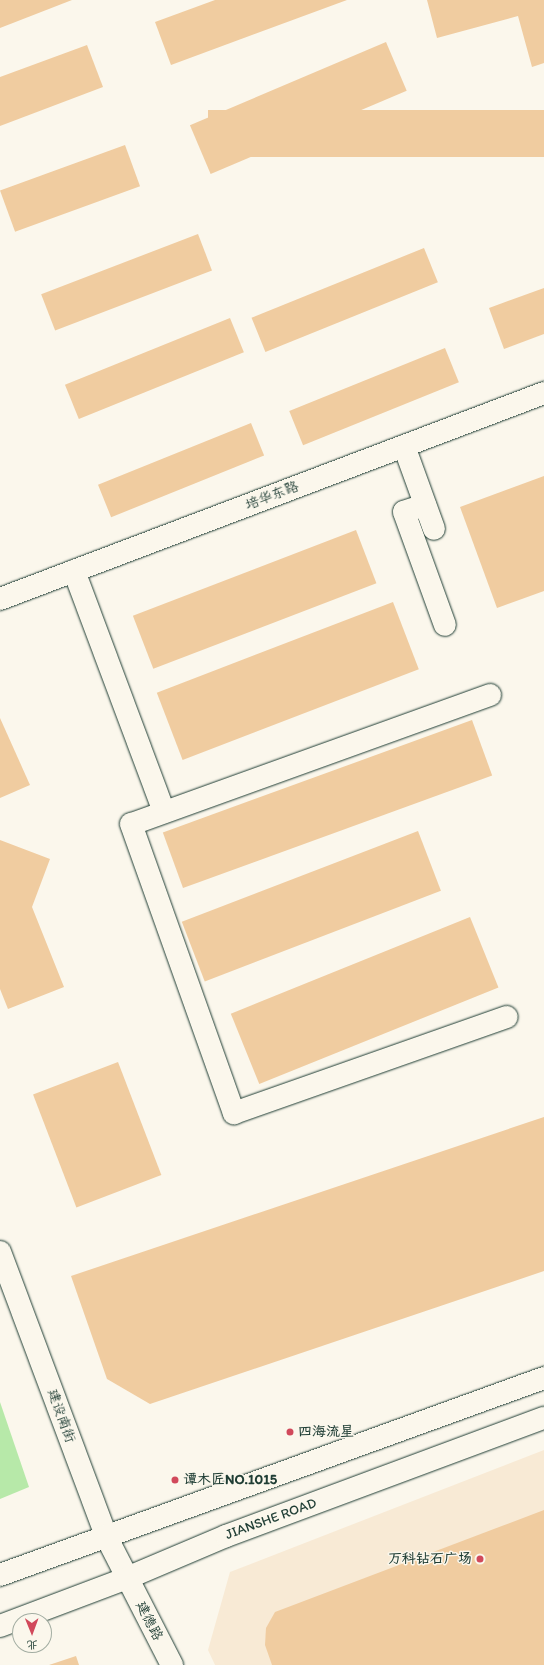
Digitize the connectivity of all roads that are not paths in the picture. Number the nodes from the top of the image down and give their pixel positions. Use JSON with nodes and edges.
{"nodes":[{"id":1,"x":544,"y":393,"type":"edge"},
{"id":2,"x":404,"y":446,"type":"junction"},
{"id":3,"x":425,"y":505,"type":"junction"},
{"id":4,"x":434,"y":529,"type":"dead end"},
{"id":5,"x":74,"y":571,"type":"junction"},
{"id":6,"x":0,"y":599,"type":"edge"},
{"id":7,"x":445,"y":625,"type":"dead end"},
{"id":8,"x":490,"y":695,"type":"dead end"},
{"id":9,"x":164,"y":812,"type":"junction"},
{"id":10,"x":507,"y":1017,"type":"dead end"},
{"id":11,"x":0,"y":1252,"type":"edge"},
{"id":12,"x":544,"y":1378,"type":"edge"},
{"id":13,"x":544,"y":1418,"type":"edge"},
{"id":14,"x":106,"y":1536,"type":"junction"},
{"id":15,"x":0,"y":1576,"type":"edge"},
{"id":16,"x":127,"y":1578,"type":"junction"},
{"id":17,"x":0,"y":1626,"type":"edge"},
{"id":18,"x":172,"y":1665,"type":"edge"}],
"edges":[{"from":1,"to":2,"type":"street","name":"培华东路"},
{"from":2,"to":3,"type":"street"},
{"from":2,"to":5,"type":"street","name":"培华东路"},
{"from":3,"to":4,"type":"street"},
{"from":3,"to":7,"type":"street"},
{"from":5,"to":6,"type":"street","name":"培华东路"},
{"from":5,"to":9,"type":"street"},
{"from":8,"to":9,"type":"street"},
{"from":9,"to":10,"type":"street"},
{"from":11,"to":14,"type":"street","name":"建设南街"},
{"from":12,"to":14,"type":"street"},
{"from":13,"to":16,"type":"street","name":"JIANSHE ROAD"},
{"from":14,"to":15,"type":"street"},
{"from":14,"to":16,"type":"street","name":"建设南街"},
{"from":16,"to":17,"type":"street","name":"JIANSHE ROAD"},
{"from":16,"to":18,"type":"street","name":"建德路"}]}
